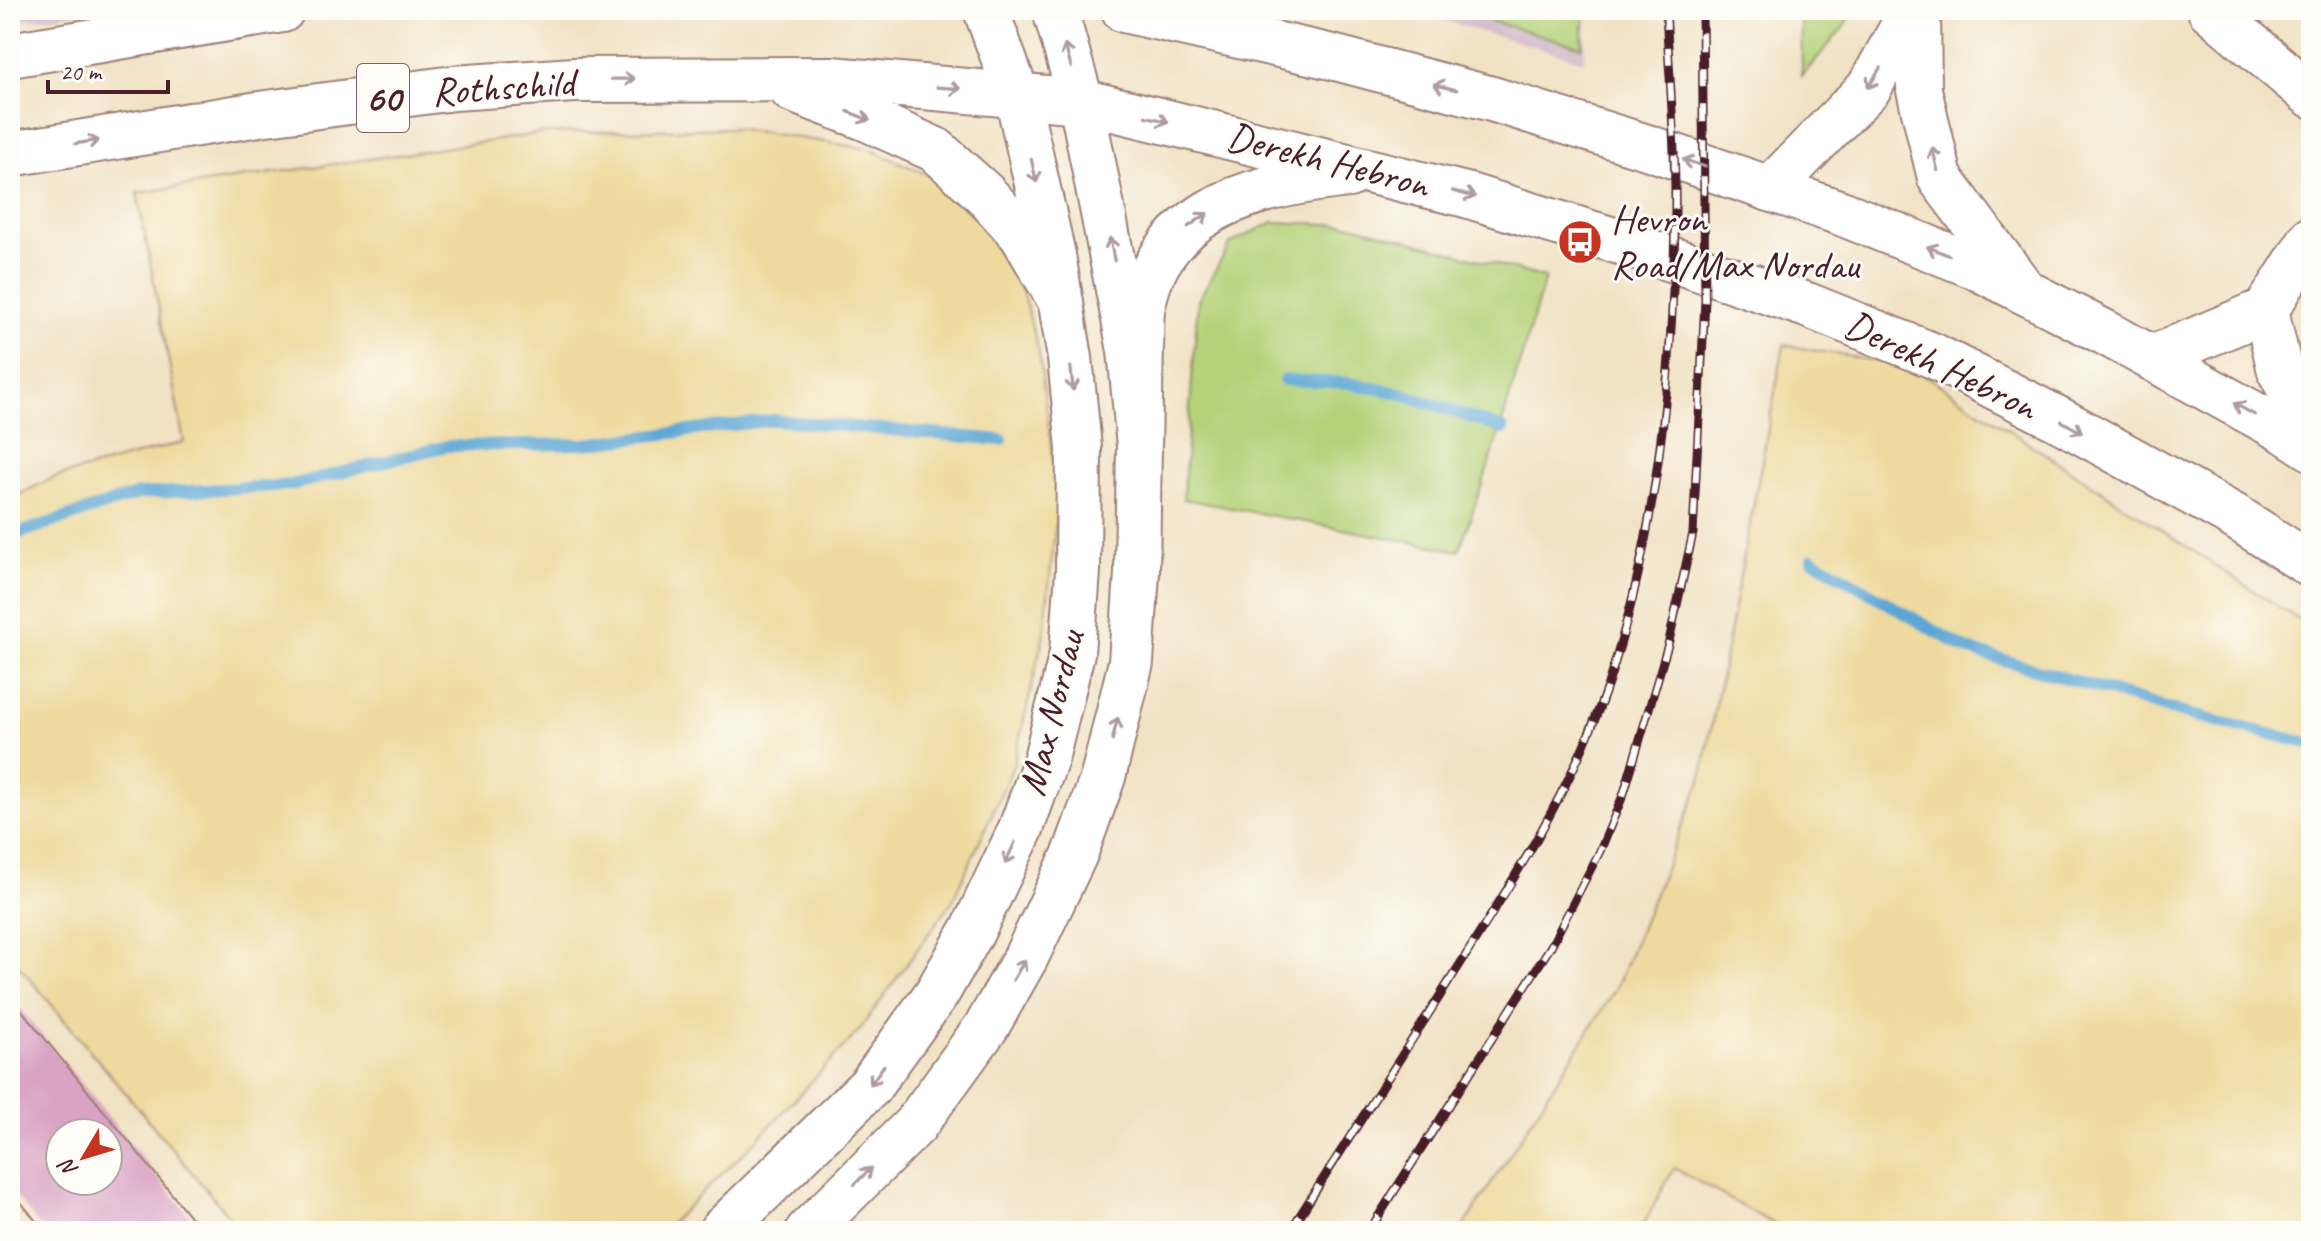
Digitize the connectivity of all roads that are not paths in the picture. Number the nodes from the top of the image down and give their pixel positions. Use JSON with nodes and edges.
{"nodes":[{"id":1,"x":282,"y":10,"type":"edge"},
{"id":2,"x":986,"y":10,"type":"edge"},
{"id":3,"x":1055,"y":10,"type":"edge"},
{"id":4,"x":1124,"y":10,"type":"edge"},
{"id":5,"x":1242,"y":10,"type":"edge"},
{"id":6,"x":1912,"y":10,"type":"edge"},
{"id":7,"x":1918,"y":10,"type":"edge"},
{"id":8,"x":2210,"y":10,"type":"edge"},
{"id":9,"x":10,"y":55,"type":"edge"},
{"id":10,"x":1332,"y":57,"type":"junction"},
{"id":11,"x":760,"y":78,"type":"junction"},
{"id":12,"x":1017,"y":95,"type":"junction"},
{"id":13,"x":2311,"y":95,"type":"edge"},
{"id":14,"x":1081,"y":101,"type":"junction"},
{"id":15,"x":10,"y":154,"type":"edge"},
{"id":16,"x":1376,"y":172,"type":"junction"},
{"id":17,"x":1770,"y":189,"type":"junction"},
{"id":18,"x":2311,"y":239,"type":"edge"},
{"id":19,"x":2025,"y":292,"type":"junction"},
{"id":20,"x":1061,"y":302,"type":"junction"},
{"id":21,"x":2266,"y":310,"type":"junction"},
{"id":22,"x":2152,"y":358,"type":"junction"},
{"id":23,"x":2311,"y":431,"type":"edge"},
{"id":24,"x":1139,"y":446,"type":"junction"},
{"id":25,"x":2311,"y":448,"type":"edge"},
{"id":26,"x":2311,"y":565,"type":"edge"},
{"id":27,"x":721,"y":1231,"type":"edge"},
{"id":28,"x":808,"y":1231,"type":"edge"}],
"edges":[{"from":1,"to":9,"type":"main road"},
{"from":2,"to":12,"type":"main road"},
{"from":14,"to":3,"type":"main road","one_way":true},
{"from":4,"to":10,"type":"main road"},
{"from":5,"to":10,"type":"main road"},
{"from":6,"to":17,"type":"main road","one_way":true},
{"from":19,"to":7,"type":"main road","one_way":true},
{"from":8,"to":13,"type":"main road"},
{"from":17,"to":10,"type":"main road","one_way":true},
{"from":11,"to":12,"type":"main road","name":"Derekh Hebron","number":"60","one_way":true},
{"from":15,"to":11,"type":"main road","name":"Rothschild","number":"60","one_way":true},
{"from":11,"to":20,"type":"main road","one_way":true},
{"from":12,"to":14,"type":"main road","name":"Derekh Hebron","number":"60"},
{"from":12,"to":20,"type":"main road","name":"Max Nordau","one_way":true},
{"from":14,"to":16,"type":"main road","name":"Derekh Hebron","number":"60","one_way":true},
{"from":24,"to":14,"type":"main road","name":"Max Nordau","one_way":true},
{"from":24,"to":16,"type":"main road","one_way":true},
{"from":16,"to":26,"type":"main road","name":"Derekh Hebron","number":"60","one_way":true},
{"from":19,"to":17,"type":"main road","one_way":true},
{"from":18,"to":21,"type":"main road"},
{"from":19,"to":22,"type":"main road"},
{"from":20,"to":27,"type":"main road","name":"Max Nordau","one_way":true},
{"from":21,"to":22,"type":"main road"},
{"from":21,"to":23,"type":"main road"},
{"from":25,"to":22,"type":"main road","one_way":true},
{"from":28,"to":24,"type":"main road","name":"Max Nordau","one_way":true}]}
